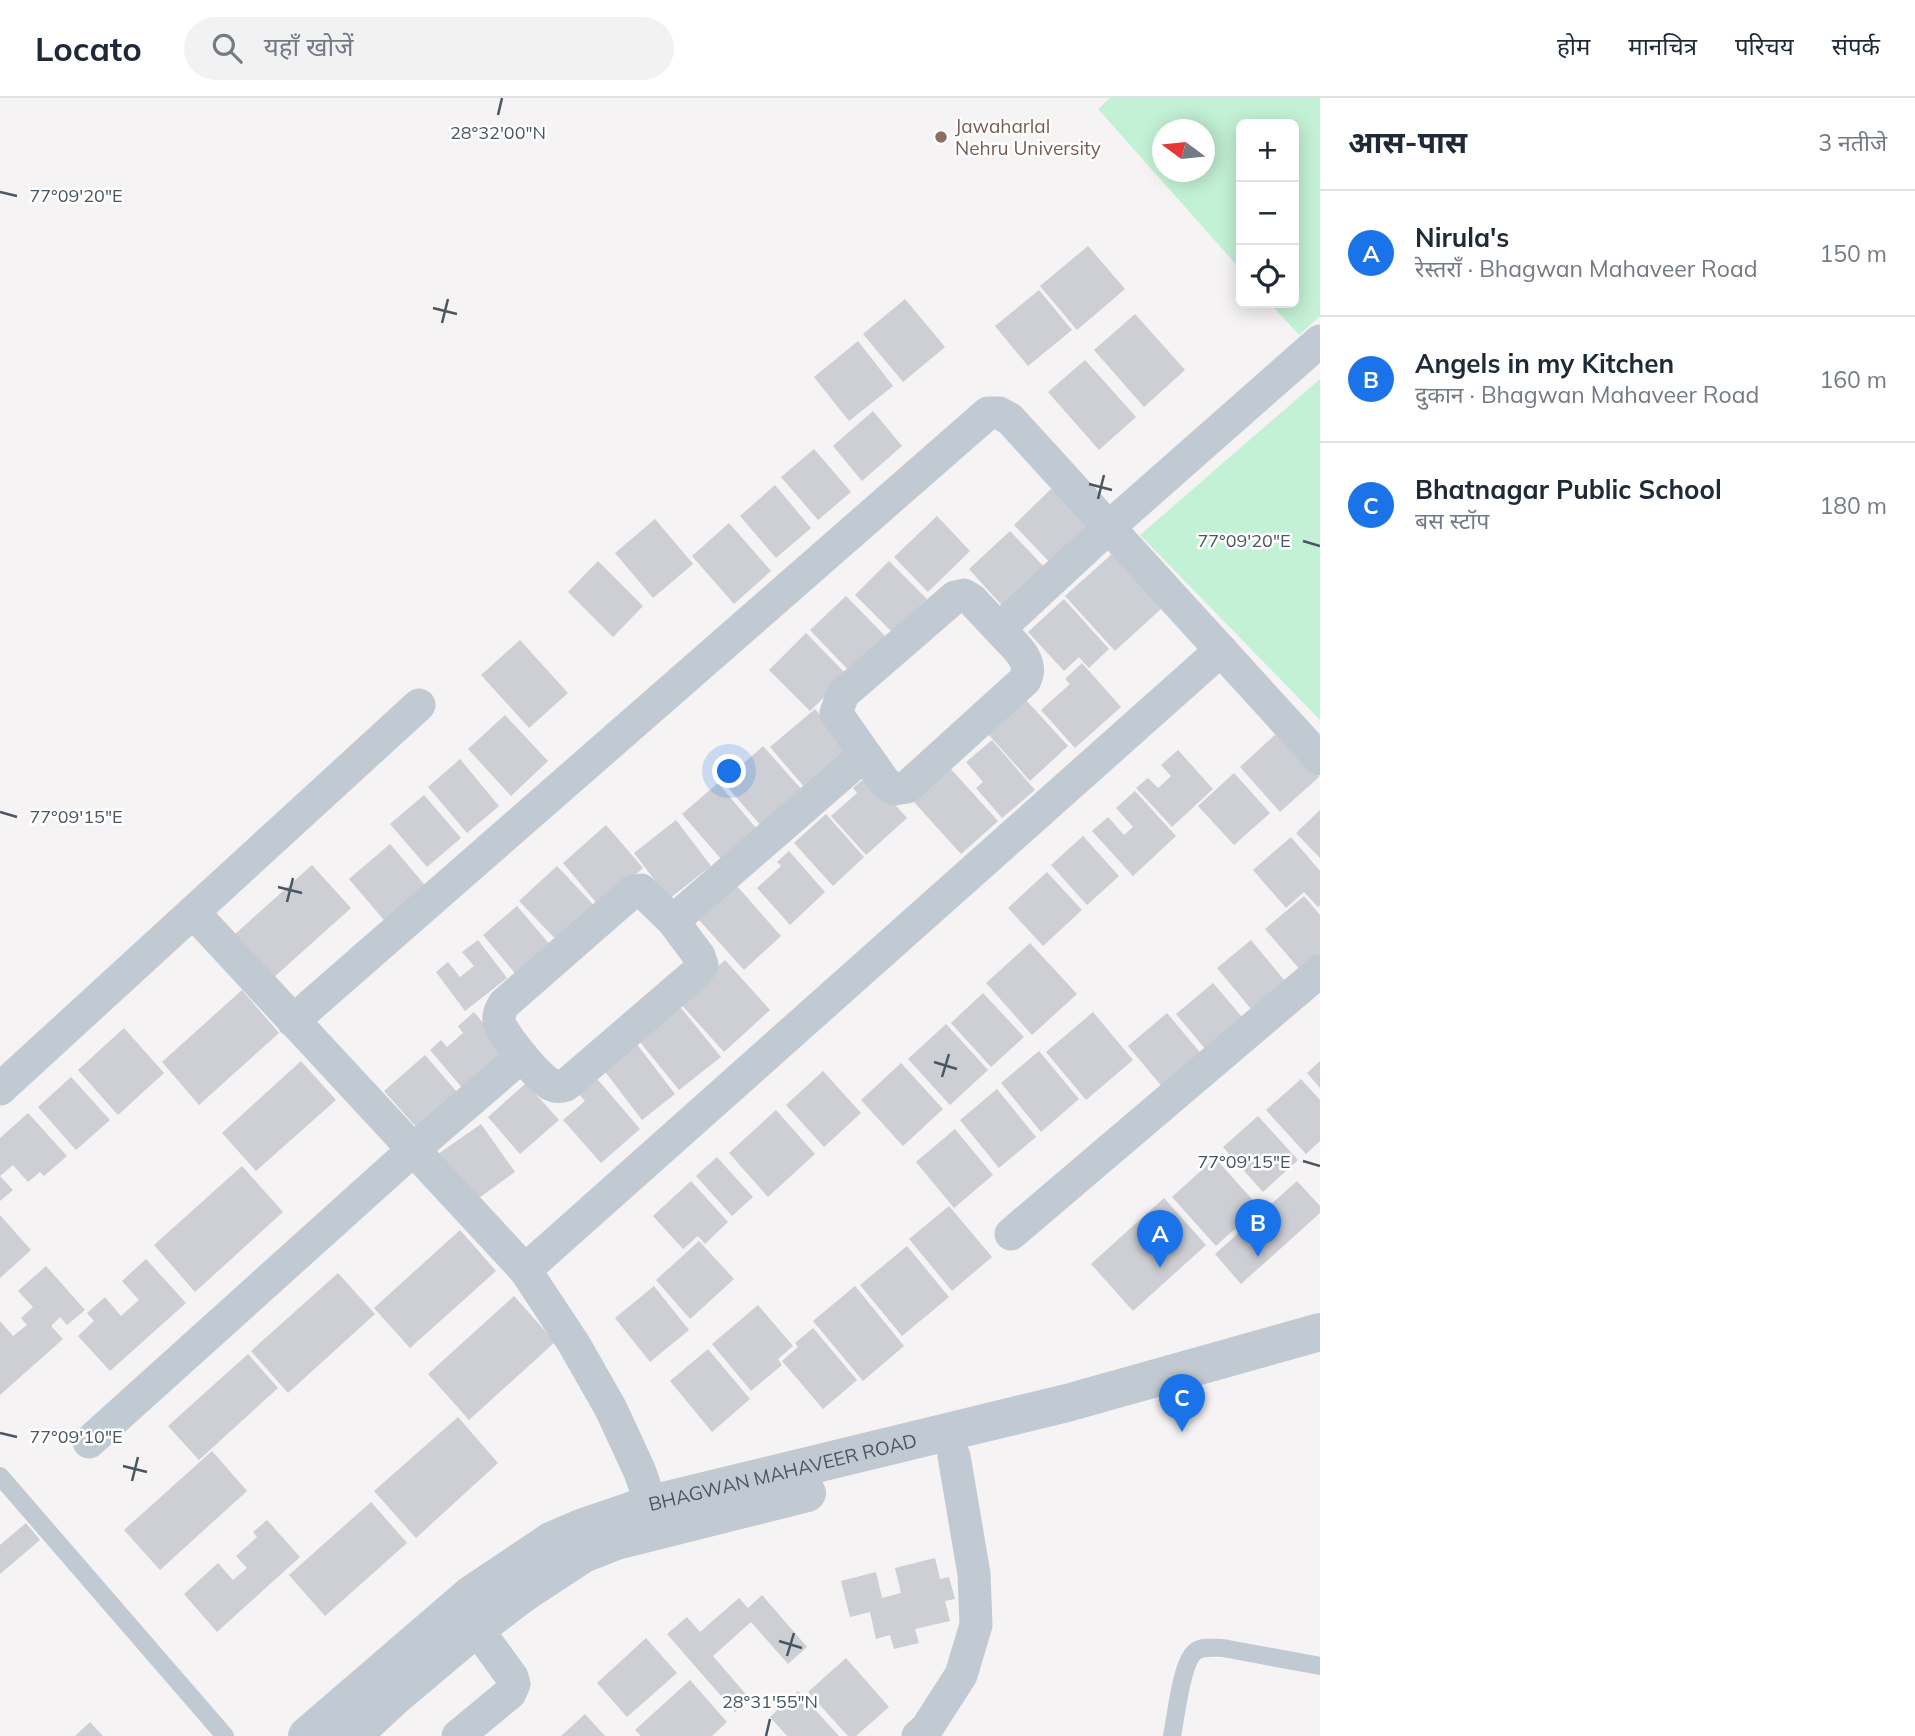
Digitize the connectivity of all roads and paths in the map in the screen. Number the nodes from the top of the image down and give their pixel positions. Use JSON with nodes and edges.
{"nodes":[{"id":1,"x":1320,"y":341,"type":"edge"},
{"id":2,"x":1109,"y":527,"type":"junction"},
{"id":3,"x":999,"y":629,"type":"junction"},
{"id":4,"x":1221,"y":650,"type":"junction"},
{"id":5,"x":419,"y":705,"type":"dead end"},
{"id":6,"x":864,"y":755,"type":"junction"},
{"id":7,"x":1320,"y":759,"type":"edge"},
{"id":8,"x":193,"y":912,"type":"junction"},
{"id":9,"x":673,"y":920,"type":"junction"},
{"id":10,"x":1320,"y":971,"type":"edge"},
{"id":11,"x":293,"y":1021,"type":"junction"},
{"id":12,"x":523,"y":1056,"type":"junction"},
{"id":13,"x":0,"y":1088,"type":"edge"},
{"id":14,"x":413,"y":1150,"type":"junction"},
{"id":15,"x":1011,"y":1234,"type":"dead end"},
{"id":16,"x":525,"y":1270,"type":"junction"},
{"id":17,"x":1320,"y":1332,"type":"edge"},
{"id":18,"x":1320,"y":1357,"type":"edge"},
{"id":19,"x":89,"y":1442,"type":"dead end"},
{"id":20,"x":954,"y":1455,"type":"junction"},
{"id":21,"x":0,"y":1476,"type":"edge"},
{"id":22,"x":651,"y":1518,"type":"junction"},
{"id":23,"x":477,"y":1629,"type":"junction"},
{"id":24,"x":1320,"y":1666,"type":"edge"},
{"id":25,"x":225,"y":1736,"type":"edge"},
{"id":26,"x":307,"y":1736,"type":"edge"},
{"id":27,"x":352,"y":1736,"type":"edge"},
{"id":28,"x":458,"y":1736,"type":"edge"},
{"id":29,"x":918,"y":1736,"type":"edge"},
{"id":30,"x":1172,"y":1736,"type":"edge"}],
"edges":[{"from":1,"to":2,"type":"street"},
{"from":2,"to":3,"type":"street"},
{"from":2,"to":4,"type":"street"},
{"from":2,"to":11,"type":"street"},
{"from":3,"to":6,"type":"street"},
{"from":3,"to":6,"type":"street"},
{"from":4,"to":7,"type":"street"},
{"from":4,"to":16,"type":"street"},
{"from":5,"to":8,"type":"street"},
{"from":6,"to":9,"type":"street"},
{"from":8,"to":11,"type":"street"},
{"from":8,"to":13,"type":"street"},
{"from":9,"to":12,"type":"street"},
{"from":9,"to":12,"type":"street"},
{"from":10,"to":15,"type":"street"},
{"from":11,"to":14,"type":"street"},
{"from":12,"to":14,"type":"street"},
{"from":14,"to":16,"type":"street"},
{"from":14,"to":19,"type":"street"},
{"from":16,"to":22,"type":"street"},
{"from":17,"to":22,"type":"street","name":"BHAGWAN MAHAVEER ROAD"},
{"from":18,"to":20,"type":"street","name":"BHAGWAN MAHAVEER ROAD"},
{"from":20,"to":22,"type":"street","name":"BHAGWAN MAHAVEER ROAD"},
{"from":20,"to":29,"type":"street"},
{"from":21,"to":25,"type":"lane"},
{"from":22,"to":23,"type":"street","name":"BHAGWAN MAHAVEER ROAD"},
{"from":22,"to":26,"type":"street","name":"BHAGWAN MAHAVEER ROAD"},
{"from":23,"to":27,"type":"street","name":"BHAGWAN MAHAVEER ROAD"},
{"from":23,"to":28,"type":"street"},
{"from":24,"to":30,"type":"lane"}]}
